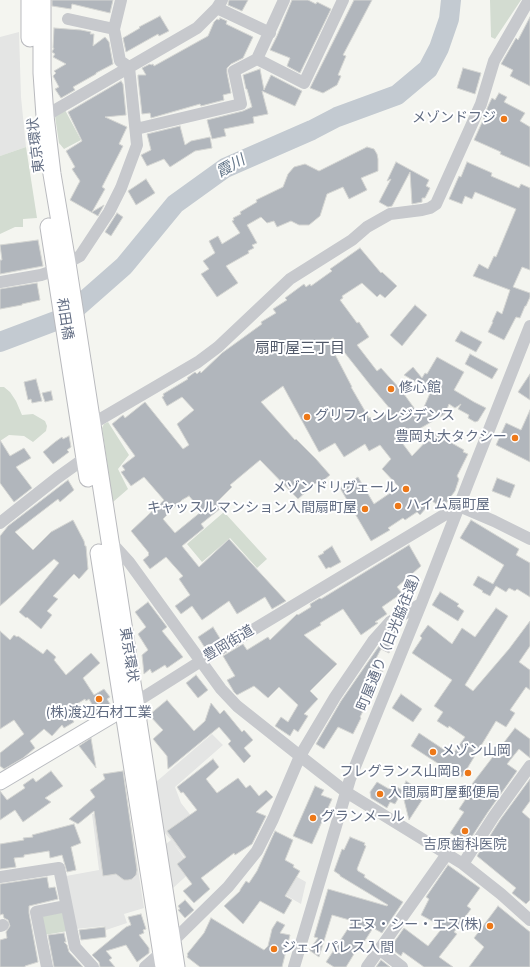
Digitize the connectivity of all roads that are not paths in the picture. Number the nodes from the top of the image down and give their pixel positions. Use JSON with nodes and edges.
{"nodes":[{"id":1,"x":30,"y":0,"type":"edge"},
{"id":2,"x":42,"y":0,"type":"edge"},
{"id":3,"x":121,"y":0,"type":"edge"},
{"id":4,"x":284,"y":0,"type":"edge"},
{"id":5,"x":344,"y":0,"type":"edge"},
{"id":6,"x":529,"y":0,"type":"edge"},
{"id":7,"x":219,"y":4,"type":"edge"},
{"id":8,"x":68,"y":19,"type":"dead end"},
{"id":9,"x":114,"y":29,"type":"junction"},
{"id":10,"x":270,"y":33,"type":"junction"},
{"id":11,"x":258,"y":59,"type":"junction"},
{"id":12,"x":129,"y":67,"type":"junction"},
{"id":13,"x":45,"y":116,"type":"junction"},
{"id":14,"x":136,"y":129,"type":"junction"},
{"id":15,"x":61,"y":266,"type":"junction"},
{"id":16,"x":0,"y":282,"type":"edge"},
{"id":17,"x":64,"y":287,"type":"joint"},
{"id":18,"x":530,"y":326,"type":"edge"},
{"id":19,"x":74,"y":346,"type":"junction"},
{"id":20,"x":92,"y":424,"type":"junction"},
{"id":21,"x":85,"y":458,"type":"junction"},
{"id":22,"x":459,"y":506,"type":"junction"},
{"id":23,"x":0,"y":523,"type":"edge"},
{"id":24,"x":530,"y":539,"type":"edge"},
{"id":25,"x":109,"y":540,"type":"junction"},
{"id":26,"x":422,"y":604,"type":"junction"},
{"id":27,"x":200,"y":661,"type":"junction"},
{"id":28,"x":129,"y":705,"type":"junction"},
{"id":29,"x":300,"y":756,"type":"junction"},
{"id":30,"x":530,"y":766,"type":"edge"},
{"id":31,"x":0,"y":782,"type":"edge"},
{"id":32,"x":346,"y":792,"type":"junction"},
{"id":33,"x":448,"y":854,"type":"junction"},
{"id":34,"x":463,"y":864,"type":"junction"},
{"id":35,"x":0,"y":877,"type":"edge"},
{"id":36,"x":66,"y":906,"type":"junction"},
{"id":37,"x":530,"y":920,"type":"edge"},
{"id":38,"x":379,"y":949,"type":"junction"},
{"id":39,"x":166,"y":954,"type":"edge"},
{"id":40,"x":47,"y":967,"type":"edge"},
{"id":41,"x":93,"y":967,"type":"edge"},
{"id":42,"x":145,"y":967,"type":"edge"},
{"id":43,"x":176,"y":967,"type":"edge"},
{"id":44,"x":294,"y":967,"type":"edge"},
{"id":45,"x":367,"y":967,"type":"edge"},
{"id":46,"x":402,"y":967,"type":"edge"}],
"edges":[{"from":1,"to":15,"type":"highway","name":"東京環状"},
{"from":2,"to":13,"type":"highway","name":"東京環状"},
{"from":3,"to":9,"type":"street"},
{"from":4,"to":10,"type":"street"},
{"from":5,"to":11,"type":"street"},
{"from":6,"to":20,"type":"street"},
{"from":7,"to":10,"type":"street"},
{"from":7,"to":12,"type":"street"},
{"from":8,"to":9,"type":"street"},
{"from":9,"to":12,"type":"street"},
{"from":10,"to":11,"type":"street"},
{"from":11,"to":14,"type":"street"},
{"from":12,"to":13,"type":"street"},
{"from":12,"to":14,"type":"street"},
{"from":13,"to":15,"type":"highway","name":"東京環状"},
{"from":14,"to":15,"type":"street"},
{"from":15,"to":16,"type":"street"},
{"from":15,"to":17,"type":"highway","name":"東京環状"},
{"from":17,"to":19,"type":"highway","name":"和田橋"},
{"from":18,"to":22,"type":"street","name":"町屋通り（日光脇往還）"},
{"from":19,"to":20,"type":"highway","name":"東京環状"},
{"from":19,"to":21,"type":"highway","name":"東京環状"},
{"from":20,"to":25,"type":"highway","name":"東京環状"},
{"from":21,"to":23,"type":"street"},
{"from":21,"to":28,"type":"highway","name":"東京環状"},
{"from":22,"to":24,"type":"street"},
{"from":22,"to":26,"type":"street","name":"町屋通り（日光脇往還）"},
{"from":22,"to":27,"type":"street","name":"豊岡街道"},
{"from":25,"to":27,"type":"street"},
{"from":25,"to":28,"type":"highway","name":"東京環状"},
{"from":26,"to":29,"type":"street"},
{"from":26,"to":32,"type":"street","name":"町屋通り（日光脇往還）"},
{"from":27,"to":28,"type":"street","name":"豊岡街道"},
{"from":27,"to":29,"type":"street"},
{"from":28,"to":31,"type":"main road","name":"豊岡街道"},
{"from":28,"to":39,"type":"highway","name":"東京環状"},
{"from":29,"to":32,"type":"street"},
{"from":29,"to":39,"type":"street"},
{"from":30,"to":34,"type":"street"},
{"from":32,"to":33,"type":"street"},
{"from":32,"to":44,"type":"street","name":"町屋通り（日光脇往還）"},
{"from":33,"to":34,"type":"street"},
{"from":33,"to":38,"type":"street"},
{"from":34,"to":37,"type":"street"},
{"from":35,"to":36,"type":"street"},
{"from":36,"to":40,"type":"street"},
{"from":36,"to":41,"type":"street"},
{"from":38,"to":45,"type":"street"},
{"from":38,"to":46,"type":"street"},
{"from":39,"to":42,"type":"street"},
{"from":39,"to":43,"type":"highway","name":"東京環状"}]}
